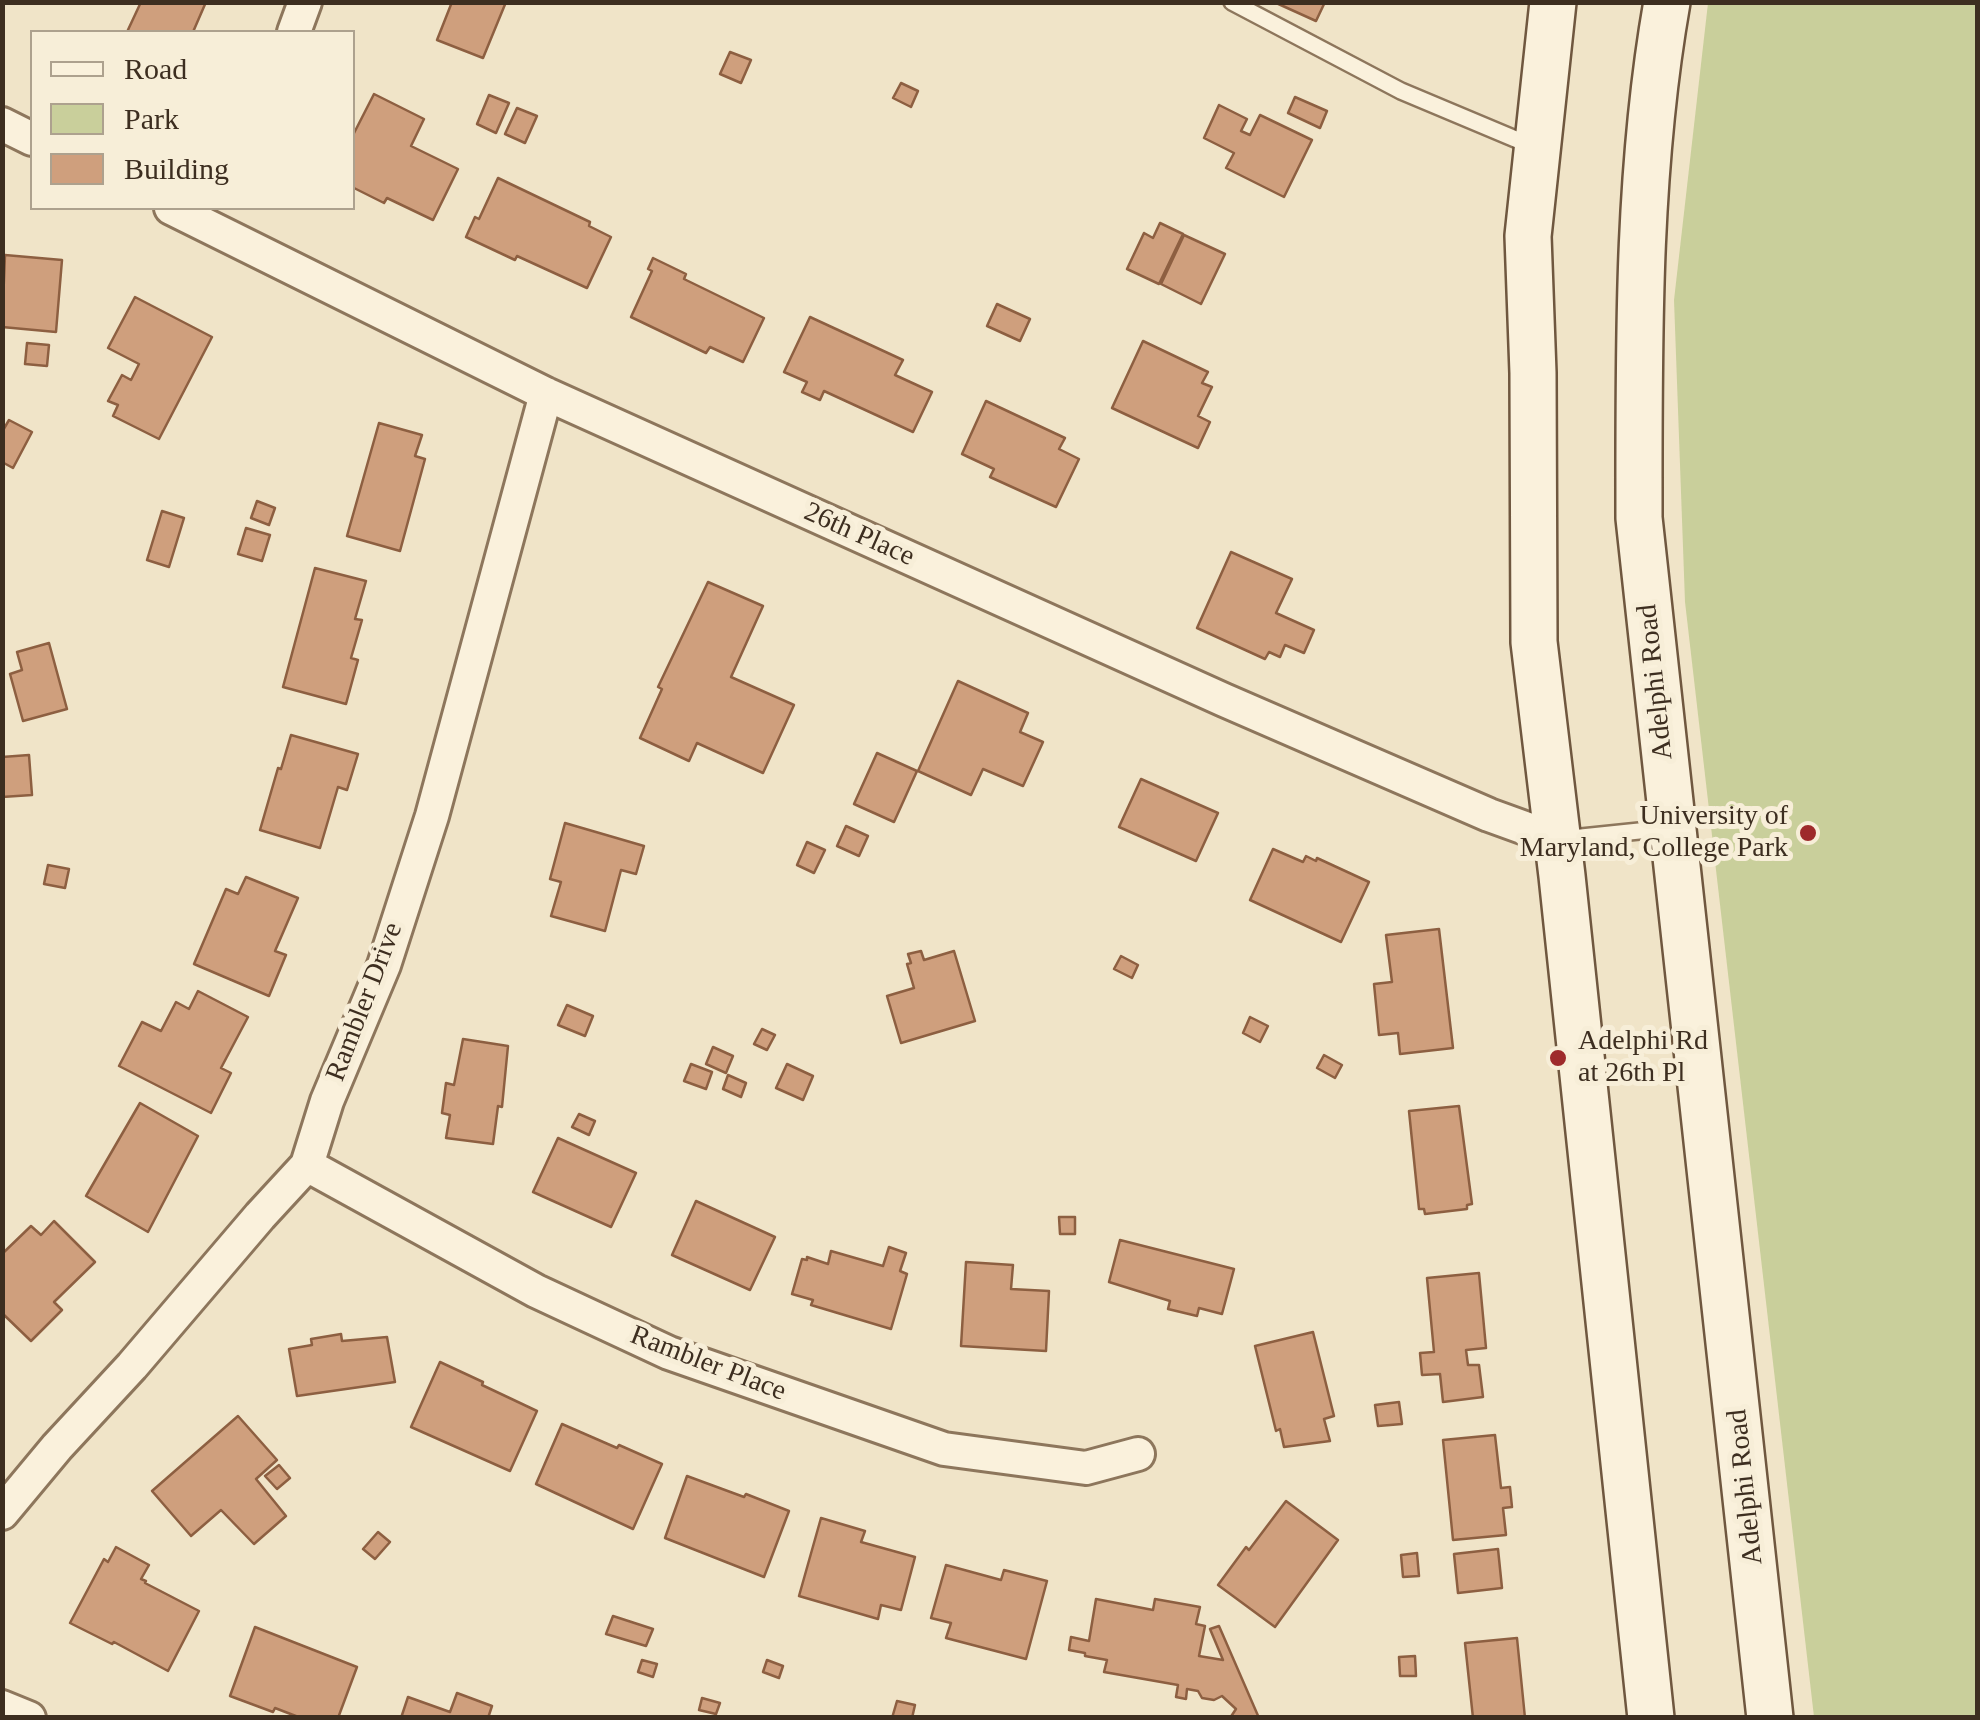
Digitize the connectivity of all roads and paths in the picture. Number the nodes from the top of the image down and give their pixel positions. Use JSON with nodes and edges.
{"nodes":[{"id":1,"x":305,"y":2,"type":"edge"},
{"id":2,"x":1232,"y":2,"type":"edge"},
{"id":3,"x":1553,"y":2,"type":"edge"},
{"id":4,"x":1667,"y":2,"type":"edge"},
{"id":5,"x":295,"y":30,"type":"edge"},
{"id":6,"x":2,"y":124,"type":"edge"},
{"id":7,"x":30,"y":138,"type":"edge"},
{"id":8,"x":1536,"y":148,"type":"junction"},
{"id":9,"x":181,"y":210,"type":"edge"},
{"id":10,"x":214,"y":217,"type":"edge"},
{"id":11,"x":546,"y":394,"type":"junction"},
{"id":12,"x":1671,"y":828,"type":"junction"},
{"id":13,"x":1558,"y":840,"type":"junction"},
{"id":14,"x":307,"y":1166,"type":"junction"},
{"id":15,"x":1138,"y":1454,"type":"dead end"},
{"id":16,"x":2,"y":1513,"type":"edge"},
{"id":17,"x":2,"y":1707,"type":"edge"},
{"id":18,"x":29,"y":1718,"type":"edge"},
{"id":19,"x":1651,"y":1718,"type":"edge"},
{"id":20,"x":1770,"y":1718,"type":"edge"}],
"edges":[{"from":1,"to":5,"type":"street"},
{"from":2,"to":8,"type":"lane"},
{"from":3,"to":8,"type":"main road"},
{"from":4,"to":12,"type":"main road","name":"Adelphi Road"},
{"from":6,"to":7,"type":"street"},
{"from":8,"to":13,"type":"main road"},
{"from":9,"to":10,"type":"street","name":"26th Place"},
{"from":10,"to":11,"type":"street","name":"26th Place"},
{"from":11,"to":13,"type":"street","name":"26th Place"},
{"from":11,"to":14,"type":"street","name":"Rambler Drive"},
{"from":12,"to":13,"type":"lane"},
{"from":12,"to":20,"type":"main road","name":"Adelphi Road"},
{"from":13,"to":19,"type":"main road"},
{"from":14,"to":15,"type":"street","name":"Rambler Place"},
{"from":14,"to":16,"type":"street","name":"Rambler Drive"},
{"from":17,"to":18,"type":"street"}]}
